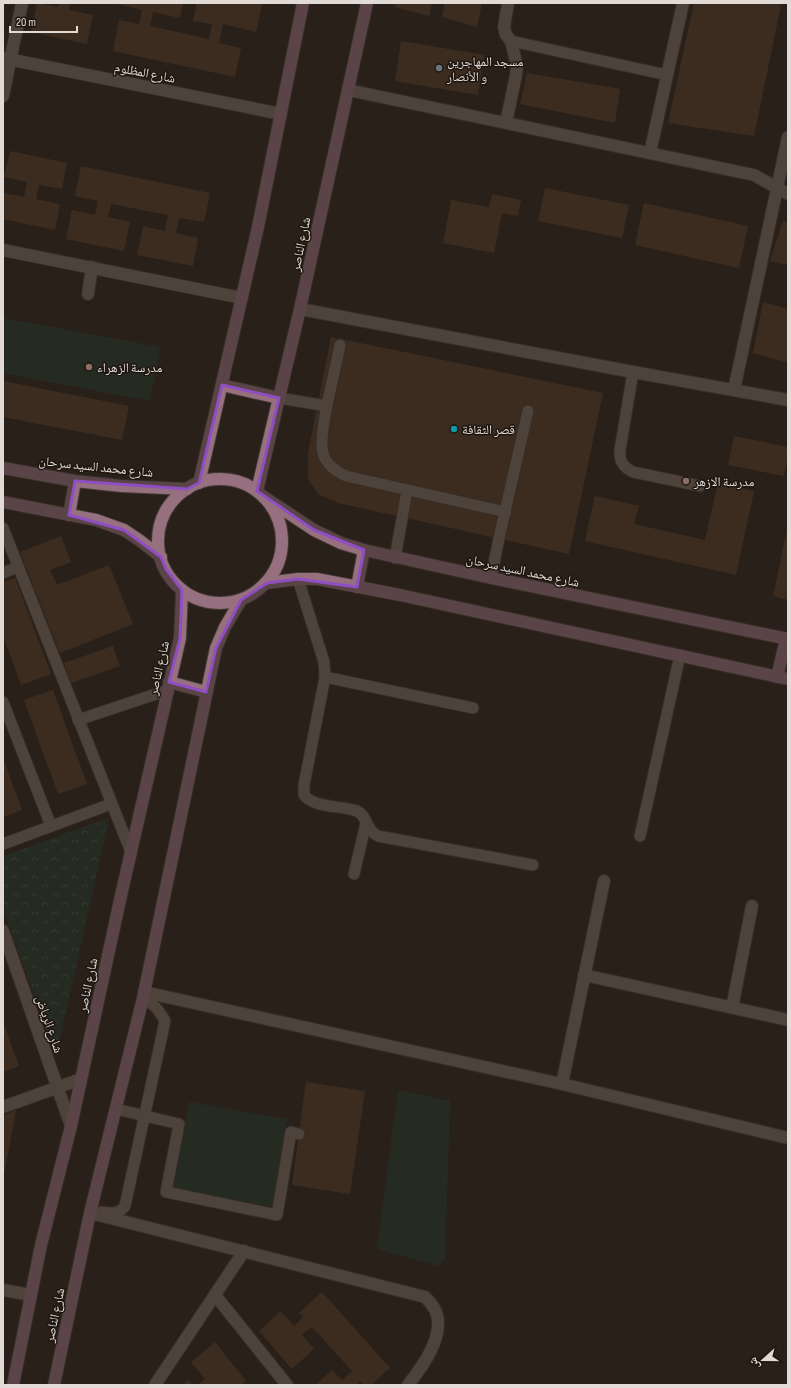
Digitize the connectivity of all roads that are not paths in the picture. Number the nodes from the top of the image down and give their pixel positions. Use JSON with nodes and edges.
{"nodes":[{"id":1,"x":22,"y":3,"type":"edge"},
{"id":2,"x":303,"y":3,"type":"edge"},
{"id":3,"x":367,"y":3,"type":"edge"},
{"id":4,"x":508,"y":3,"type":"edge"},
{"id":5,"x":683,"y":3,"type":"edge"},
{"id":6,"x":511,"y":41,"type":"junction"},
{"id":7,"x":7,"y":59,"type":"edge"},
{"id":8,"x":667,"y":75,"type":"junction"},
{"id":9,"x":348,"y":90,"type":"junction"},
{"id":10,"x":3,"y":96,"type":"edge"},
{"id":11,"x":281,"y":114,"type":"junction"},
{"id":12,"x":506,"y":123,"type":"junction"},
{"id":13,"x":788,"y":137,"type":"edge"},
{"id":14,"x":650,"y":153,"type":"junction"},
{"id":15,"x":777,"y":188,"type":"junction"},
{"id":16,"x":788,"y":194,"type":"edge"},
{"id":17,"x":3,"y":250,"type":"edge"},
{"id":18,"x":92,"y":267,"type":"junction"},
{"id":19,"x":88,"y":294,"type":"dead end"},
{"id":20,"x":242,"y":298,"type":"junction"},
{"id":21,"x":300,"y":309,"type":"junction"},
{"id":22,"x":340,"y":346,"type":"dead end"},
{"id":23,"x":633,"y":372,"type":"junction"},
{"id":24,"x":222,"y":385,"type":"junction"},
{"id":25,"x":734,"y":390,"type":"junction"},
{"id":26,"x":279,"y":398,"type":"junction"},
{"id":27,"x":788,"y":400,"type":"edge"},
{"id":28,"x":327,"y":406,"type":"junction"},
{"id":29,"x":528,"y":411,"type":"dead end"},
{"id":30,"x":3,"y":468,"type":"edge"},
{"id":31,"x":75,"y":481,"type":"junction"},
{"id":32,"x":199,"y":483,"type":"junction"},
{"id":33,"x":700,"y":486,"type":"dead end"},
{"id":34,"x":187,"y":489,"type":"junction"},
{"id":35,"x":408,"y":490,"type":"junction"},
{"id":36,"x":260,"y":494,"type":"junction"},
{"id":37,"x":3,"y":502,"type":"edge"},
{"id":38,"x":506,"y":512,"type":"junction"},
{"id":39,"x":69,"y":515,"type":"junction"},
{"id":40,"x":3,"y":528,"type":"edge"},
{"id":41,"x":364,"y":550,"type":"junction"},
{"id":42,"x":161,"y":557,"type":"junction"},
{"id":43,"x":395,"y":558,"type":"junction"},
{"id":44,"x":18,"y":567,"type":"junction"},
{"id":45,"x":3,"y":573,"type":"edge"},
{"id":46,"x":298,"y":578,"type":"junction"},
{"id":47,"x":491,"y":578,"type":"junction"},
{"id":48,"x":267,"y":583,"type":"junction"},
{"id":49,"x":357,"y":587,"type":"junction"},
{"id":50,"x":182,"y":590,"type":"junction"},
{"id":51,"x":241,"y":600,"type":"junction"},
{"id":52,"x":787,"y":639,"type":"edge"},
{"id":53,"x":680,"y":655,"type":"junction"},
{"id":54,"x":325,"y":677,"type":"junction"},
{"id":55,"x":782,"y":678,"type":"edge"},
{"id":56,"x":168,"y":686,"type":"junction"},
{"id":57,"x":206,"y":692,"type":"junction"},
{"id":58,"x":3,"y":702,"type":"edge"},
{"id":59,"x":473,"y":708,"type":"dead end"},
{"id":60,"x":78,"y":720,"type":"junction"},
{"id":61,"x":111,"y":804,"type":"junction"},
{"id":62,"x":366,"y":823,"type":"junction"},
{"id":63,"x":50,"y":826,"type":"junction"},
{"id":64,"x":640,"y":836,"type":"dead end"},
{"id":65,"x":3,"y":844,"type":"edge"},
{"id":66,"x":131,"y":852,"type":"junction"},
{"id":67,"x":533,"y":864,"type":"dead end"},
{"id":68,"x":354,"y":874,"type":"dead end"},
{"id":69,"x":604,"y":881,"type":"dead end"},
{"id":70,"x":752,"y":906,"type":"dead end"},
{"id":71,"x":3,"y":931,"type":"edge"},
{"id":72,"x":584,"y":975,"type":"junction"},
{"id":73,"x":143,"y":995,"type":"junction"},
{"id":74,"x":732,"y":1008,"type":"junction"},
{"id":75,"x":788,"y":1020,"type":"edge"},
{"id":76,"x":81,"y":1079,"type":"junction"},
{"id":77,"x":562,"y":1084,"type":"junction"},
{"id":78,"x":57,"y":1087,"type":"junction"},
{"id":79,"x":3,"y":1107,"type":"edge"},
{"id":80,"x":116,"y":1109,"type":"junction"},
{"id":81,"x":144,"y":1116,"type":"junction"},
{"id":82,"x":71,"y":1126,"type":"junction"},
{"id":83,"x":299,"y":1134,"type":"dead end"},
{"id":84,"x":788,"y":1138,"type":"edge"},
{"id":85,"x":90,"y":1213,"type":"junction"},
{"id":86,"x":244,"y":1252,"type":"junction"},
{"id":87,"x":3,"y":1290,"type":"edge"},
{"id":88,"x":31,"y":1295,"type":"junction"},
{"id":89,"x":215,"y":1295,"type":"junction"},
{"id":90,"x":13,"y":1385,"type":"edge"},
{"id":91,"x":54,"y":1385,"type":"edge"},
{"id":92,"x":155,"y":1385,"type":"edge"},
{"id":93,"x":287,"y":1385,"type":"edge"},
{"id":94,"x":408,"y":1385,"type":"edge"}],
"edges":[{"from":1,"to":7,"type":"street"},
{"from":2,"to":11,"type":"street"},
{"from":3,"to":9,"type":"street","name":"شارع الناصر"},
{"from":4,"to":6,"type":"street"},
{"from":5,"to":8,"type":"street"},
{"from":6,"to":8,"type":"lane"},
{"from":6,"to":12,"type":"street"},
{"from":7,"to":10,"type":"street"},
{"from":7,"to":11,"type":"street","name":"شارع المظلوم"},
{"from":8,"to":14,"type":"street"},
{"from":9,"to":12,"type":"street"},
{"from":9,"to":21,"type":"street","name":"شارع الناصر"},
{"from":11,"to":20,"type":"street"},
{"from":12,"to":14,"type":"street"},
{"from":13,"to":15,"type":"street"},
{"from":14,"to":15,"type":"street"},
{"from":15,"to":16,"type":"street"},
{"from":15,"to":25,"type":"street"},
{"from":17,"to":18,"type":"street"},
{"from":18,"to":19,"type":"street"},
{"from":18,"to":20,"type":"street"},
{"from":20,"to":24,"type":"street"},
{"from":21,"to":23,"type":"street"},
{"from":21,"to":26,"type":"street","name":"شارع الناصر"},
{"from":22,"to":28,"type":"lane"},
{"from":23,"to":25,"type":"street"},
{"from":23,"to":33,"type":"lane"},
{"from":24,"to":26,"type":"street"},
{"from":24,"to":32,"type":"street"},
{"from":25,"to":27,"type":"street"},
{"from":26,"to":28,"type":"lane"},
{"from":26,"to":36,"type":"street","name":"شارع الناصر"},
{"from":28,"to":35,"type":"lane"},
{"from":29,"to":38,"type":"lane"},
{"from":30,"to":31,"type":"street","name":"شارع محمد السيد سرحان"},
{"from":31,"to":34,"type":"street","name":"شارع محمد السيد سرحان"},
{"from":31,"to":39,"type":"street"},
{"from":32,"to":34,"type":"street"},
{"from":32,"to":36,"type":"street"},
{"from":34,"to":42,"type":"street"},
{"from":35,"to":38,"type":"lane"},
{"from":35,"to":43,"type":"lane"},
{"from":36,"to":41,"type":"street","name":"شارع محمد السيد سرحان"},
{"from":36,"to":48,"type":"street"},
{"from":37,"to":39,"type":"street"},
{"from":38,"to":47,"type":"lane"},
{"from":39,"to":42,"type":"street"},
{"from":40,"to":44,"type":"lane"},
{"from":41,"to":43,"type":"street","name":"شارع محمد السيد سرحان"},
{"from":41,"to":49,"type":"street"},
{"from":42,"to":50,"type":"street"},
{"from":43,"to":47,"type":"street","name":"شارع محمد السيد سرحان"},
{"from":44,"to":45,"type":"lane"},
{"from":44,"to":60,"type":"lane"},
{"from":46,"to":48,"type":"street"},
{"from":46,"to":49,"type":"street"},
{"from":46,"to":54,"type":"lane"},
{"from":47,"to":52,"type":"street","name":"شارع محمد السيد سرحان"},
{"from":48,"to":51,"type":"street"},
{"from":49,"to":53,"type":"street"},
{"from":50,"to":51,"type":"street"},
{"from":50,"to":56,"type":"street","name":"شارع الناصر"},
{"from":51,"to":57,"type":"street","name":"شارع الناصر"},
{"from":52,"to":55,"type":"street"},
{"from":53,"to":55,"type":"street"},
{"from":53,"to":64,"type":"lane"},
{"from":54,"to":59,"type":"lane"},
{"from":54,"to":62,"type":"lane"},
{"from":56,"to":57,"type":"street"},
{"from":56,"to":60,"type":"lane"},
{"from":56,"to":66,"type":"street","name":"شارع الناصر"},
{"from":57,"to":73,"type":"street","name":"شارع الناصر"},
{"from":58,"to":63,"type":"lane"},
{"from":60,"to":61,"type":"lane"},
{"from":61,"to":63,"type":"lane"},
{"from":61,"to":66,"type":"lane"},
{"from":62,"to":67,"type":"lane"},
{"from":62,"to":68,"type":"lane"},
{"from":63,"to":65,"type":"lane"},
{"from":66,"to":76,"type":"street","name":"شارع الناصر"},
{"from":69,"to":72,"type":"street"},
{"from":70,"to":74,"type":"street"},
{"from":71,"to":78,"type":"street","name":"شارع الرياض"},
{"from":72,"to":74,"type":"street"},
{"from":72,"to":77,"type":"street"},
{"from":73,"to":77,"type":"street"},
{"from":73,"to":80,"type":"street","name":"شارع الناصر"},
{"from":73,"to":81,"type":"lane"},
{"from":74,"to":75,"type":"street"},
{"from":76,"to":78,"type":"street"},
{"from":76,"to":82,"type":"street","name":"شارع الناصر"},
{"from":77,"to":84,"type":"street"},
{"from":78,"to":79,"type":"street"},
{"from":78,"to":82,"type":"street","name":"شارع الرياض"},
{"from":80,"to":81,"type":"lane"},
{"from":80,"to":85,"type":"street","name":"شارع الناصر"},
{"from":81,"to":83,"type":"lane"},
{"from":81,"to":85,"type":"lane"},
{"from":82,"to":88,"type":"street","name":"شارع الناصر"},
{"from":85,"to":86,"type":"street"},
{"from":85,"to":91,"type":"street","name":"شارع الناصر"},
{"from":86,"to":89,"type":"street"},
{"from":86,"to":94,"type":"street"},
{"from":87,"to":88,"type":"street"},
{"from":88,"to":90,"type":"street","name":"شارع الناصر"},
{"from":89,"to":92,"type":"street"},
{"from":89,"to":93,"type":"street"}]}
